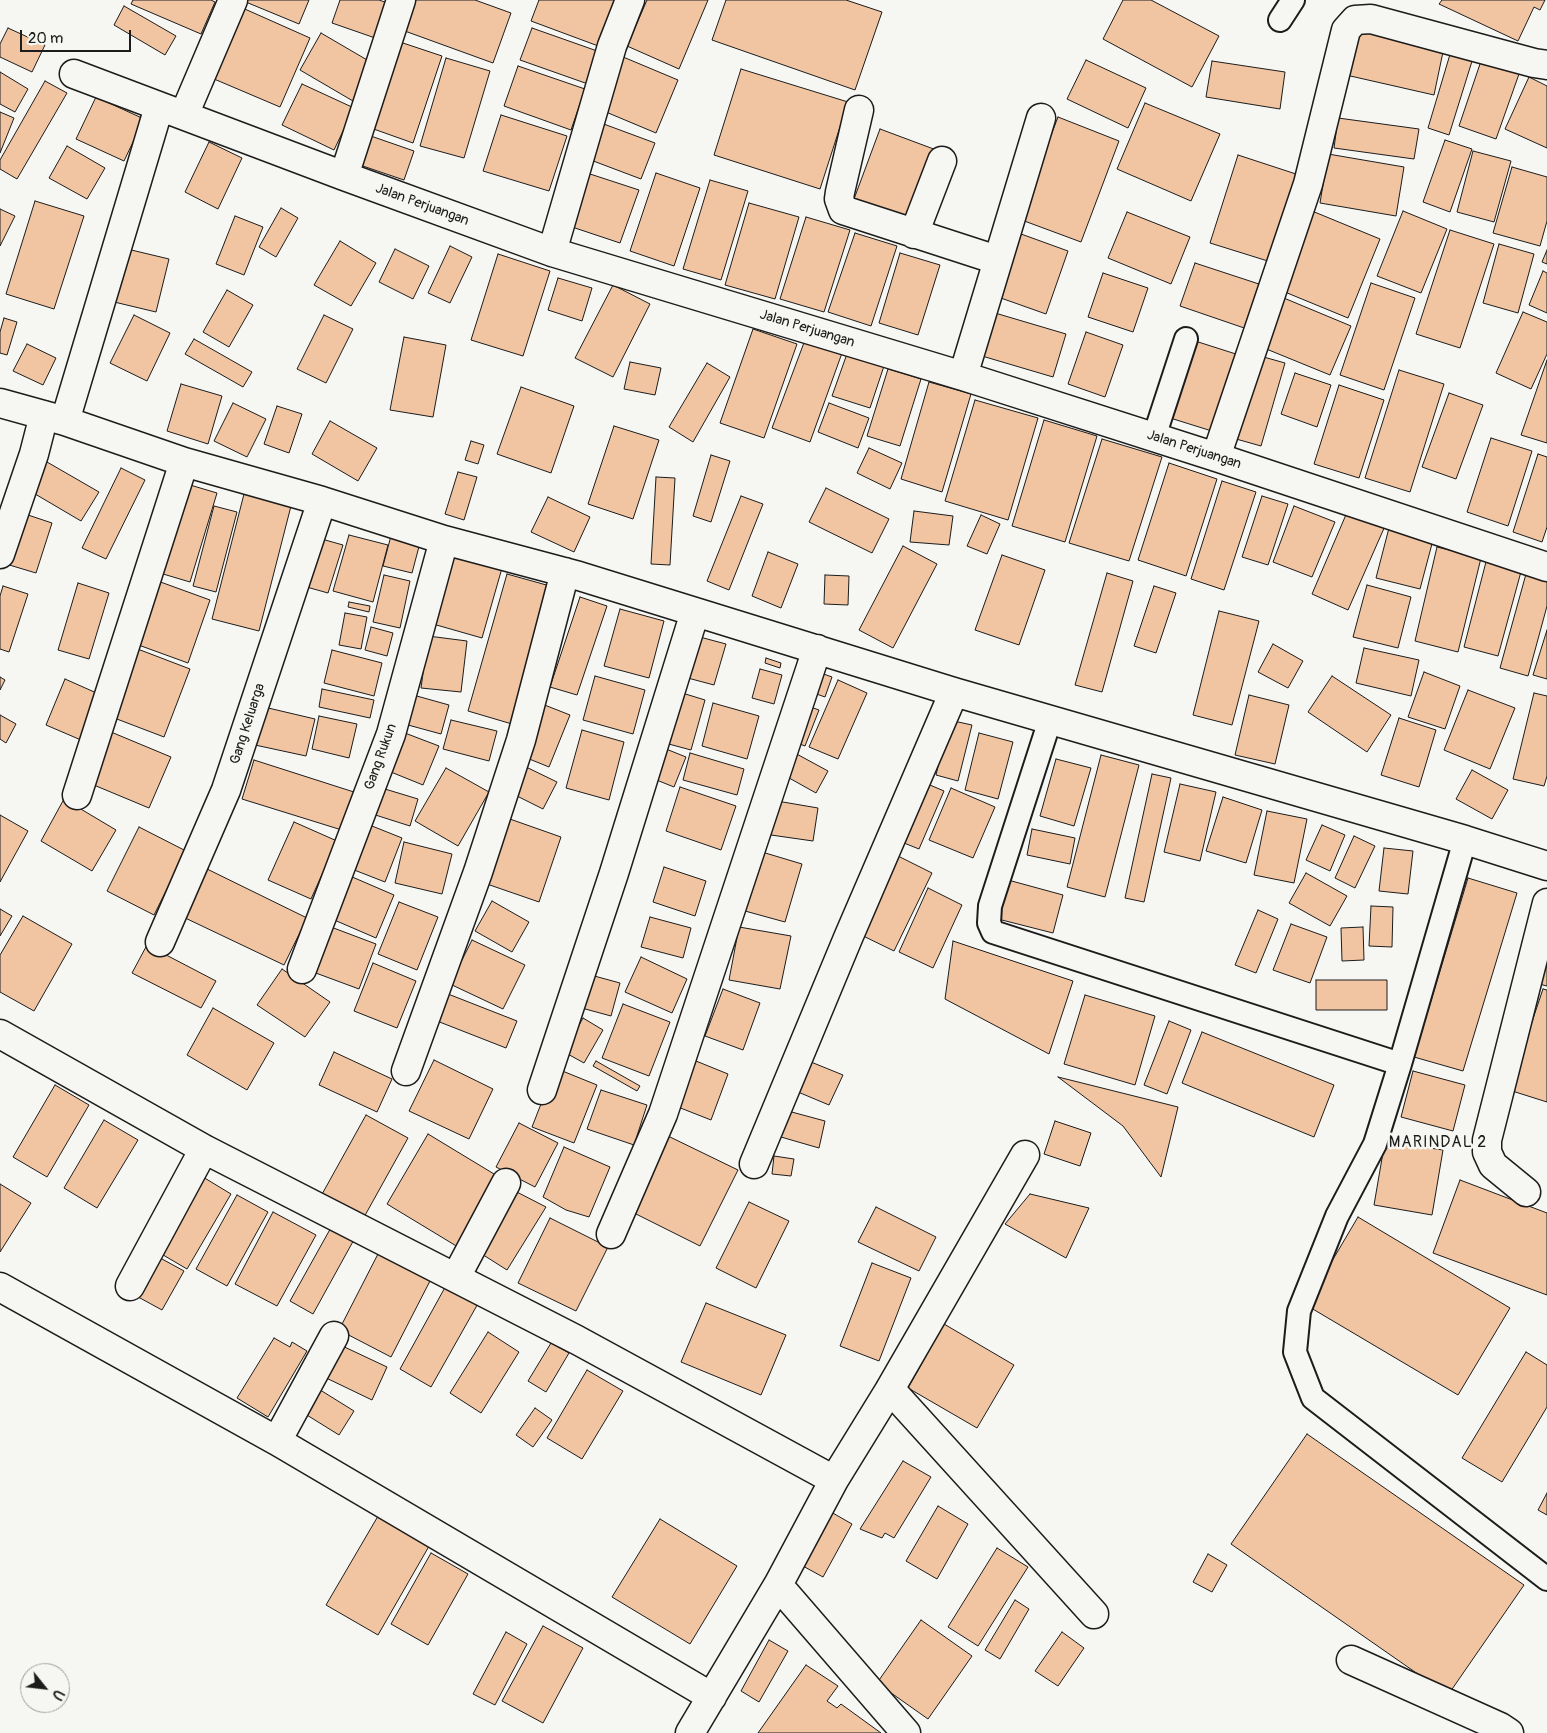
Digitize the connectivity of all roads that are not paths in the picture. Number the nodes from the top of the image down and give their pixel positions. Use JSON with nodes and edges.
{"nodes":[{"id":1,"x":233,"y":0,"type":"edge"},
{"id":2,"x":401,"y":0,"type":"edge"},
{"id":3,"x":630,"y":0,"type":"edge"},
{"id":4,"x":1293,"y":0,"type":"edge"},
{"id":5,"x":1280,"y":20,"type":"dead end"},
{"id":6,"x":1547,"y":65,"type":"edge"},
{"id":7,"x":74,"y":74,"type":"dead end"},
{"id":8,"x":158,"y":106,"type":"junction"},
{"id":9,"x":859,"y":110,"type":"dead end"},
{"id":10,"x":184,"y":115,"type":"junction"},
{"id":11,"x":1041,"y":118,"type":"dead end"},
{"id":12,"x":942,"y":161,"type":"dead end"},
{"id":13,"x":344,"y":176,"type":"junction"},
{"id":14,"x":914,"y":234,"type":"junction"},
{"id":15,"x":552,"y":252,"type":"junction"},
{"id":16,"x":997,"y":260,"type":"junction"},
{"id":17,"x":1186,"y":338,"type":"dead end"},
{"id":18,"x":963,"y":376,"type":"junction"},
{"id":19,"x":0,"y":403,"type":"edge"},
{"id":20,"x":55,"y":418,"type":"junction"},
{"id":21,"x":1154,"y":437,"type":"junction"},
{"id":22,"x":1216,"y":457,"type":"junction"},
{"id":23,"x":184,"y":462,"type":"junction"},
{"id":24,"x":322,"y":502,"type":"junction"},
{"id":25,"x":444,"y":540,"type":"junction"},
{"id":26,"x":0,"y":554,"type":"edge"},
{"id":27,"x":1545,"y":561,"type":"edge"},
{"id":28,"x":565,"y":572,"type":"junction"},
{"id":29,"x":695,"y":612,"type":"junction"},
{"id":30,"x":817,"y":649,"type":"junction"},
{"id":31,"x":954,"y":692,"type":"junction"},
{"id":32,"x":1050,"y":720,"type":"junction"},
{"id":33,"x":77,"y":794,"type":"dead end"},
{"id":34,"x":1465,"y":840,"type":"junction"},
{"id":35,"x":1547,"y":866,"type":"edge"},
{"id":36,"x":1547,"y":903,"type":"edge"},
{"id":37,"x":160,"y":942,"type":"dead end"},
{"id":38,"x":302,"y":969,"type":"dead end"},
{"id":39,"x":0,"y":1034,"type":"edge"},
{"id":40,"x":1400,"y":1064,"type":"junction"},
{"id":41,"x":406,"y":1071,"type":"dead end"},
{"id":42,"x":542,"y":1090,"type":"dead end"},
{"id":43,"x":204,"y":1148,"type":"junction"},
{"id":44,"x":1025,"y":1155,"type":"dead end"},
{"id":45,"x":754,"y":1164,"type":"dead end"},
{"id":46,"x":506,"y":1183,"type":"dead end"},
{"id":47,"x":1526,"y":1192,"type":"dead end"},
{"id":48,"x":611,"y":1234,"type":"dead end"},
{"id":49,"x":456,"y":1277,"type":"junction"},
{"id":50,"x":130,"y":1286,"type":"dead end"},
{"id":51,"x":0,"y":1287,"type":"edge"},
{"id":52,"x":334,"y":1336,"type":"dead end"},
{"id":53,"x":890,"y":1388,"type":"junction"},
{"id":54,"x":277,"y":1441,"type":"junction"},
{"id":55,"x":834,"y":1480,"type":"junction"},
{"id":56,"x":1547,"y":1579,"type":"edge"},
{"id":57,"x":778,"y":1585,"type":"junction"},
{"id":58,"x":1094,"y":1614,"type":"dead end"},
{"id":59,"x":1351,"y":1660,"type":"dead end"},
{"id":60,"x":712,"y":1697,"type":"junction"},
{"id":61,"x":690,"y":1733,"type":"edge"},
{"id":62,"x":906,"y":1733,"type":"edge"},
{"id":63,"x":1509,"y":1733,"type":"edge"}],
"edges":[{"from":1,"to":10,"type":"street"},
{"from":2,"to":13,"type":"street"},
{"from":3,"to":15,"type":"street"},
{"from":4,"to":5,"type":"lane"},
{"from":6,"to":22,"type":"street"},
{"from":7,"to":8,"type":"street","name":"Jalan Perjuangan"},
{"from":8,"to":10,"type":"street","name":"Jalan Perjuangan"},
{"from":8,"to":20,"type":"street"},
{"from":9,"to":14,"type":"street"},
{"from":10,"to":13,"type":"street","name":"Jalan Perjuangan"},
{"from":11,"to":16,"type":"street"},
{"from":12,"to":14,"type":"street"},
{"from":13,"to":15,"type":"street","name":"Jalan Perjuangan"},
{"from":14,"to":16,"type":"street"},
{"from":15,"to":18,"type":"street","name":"Jalan Perjuangan"},
{"from":16,"to":18,"type":"street"},
{"from":17,"to":21,"type":"lane"},
{"from":18,"to":21,"type":"street","name":"Jalan Perjuangan"},
{"from":19,"to":20,"type":"street"},
{"from":20,"to":23,"type":"street"},
{"from":20,"to":26,"type":"street"},
{"from":21,"to":22,"type":"street","name":"Jalan Perjuangan"},
{"from":22,"to":27,"type":"street","name":"Jalan Perjuangan"},
{"from":23,"to":24,"type":"street"},
{"from":23,"to":33,"type":"street"},
{"from":24,"to":25,"type":"street"},
{"from":24,"to":37,"type":"street","name":"Gang Keluarga"},
{"from":25,"to":28,"type":"street"},
{"from":25,"to":38,"type":"street","name":"Gang Rukun"},
{"from":28,"to":29,"type":"street"},
{"from":28,"to":41,"type":"street"},
{"from":29,"to":30,"type":"street"},
{"from":29,"to":42,"type":"street"},
{"from":30,"to":31,"type":"street"},
{"from":30,"to":48,"type":"street"},
{"from":31,"to":32,"type":"street"},
{"from":31,"to":45,"type":"street"},
{"from":32,"to":34,"type":"street"},
{"from":32,"to":40,"type":"lane"},
{"from":34,"to":35,"type":"street"},
{"from":34,"to":40,"type":"lane"},
{"from":36,"to":47,"type":"street"},
{"from":39,"to":43,"type":"street"},
{"from":40,"to":56,"type":"lane"},
{"from":43,"to":49,"type":"street"},
{"from":43,"to":50,"type":"street"},
{"from":44,"to":53,"type":"street"},
{"from":46,"to":49,"type":"street"},
{"from":49,"to":55,"type":"street"},
{"from":51,"to":54,"type":"street"},
{"from":52,"to":54,"type":"street"},
{"from":53,"to":55,"type":"street"},
{"from":53,"to":58,"type":"street"},
{"from":54,"to":60,"type":"street"},
{"from":55,"to":57,"type":"street"},
{"from":57,"to":60,"type":"street"},
{"from":57,"to":62,"type":"street"},
{"from":59,"to":63,"type":"street"},
{"from":60,"to":61,"type":"street"}]}
